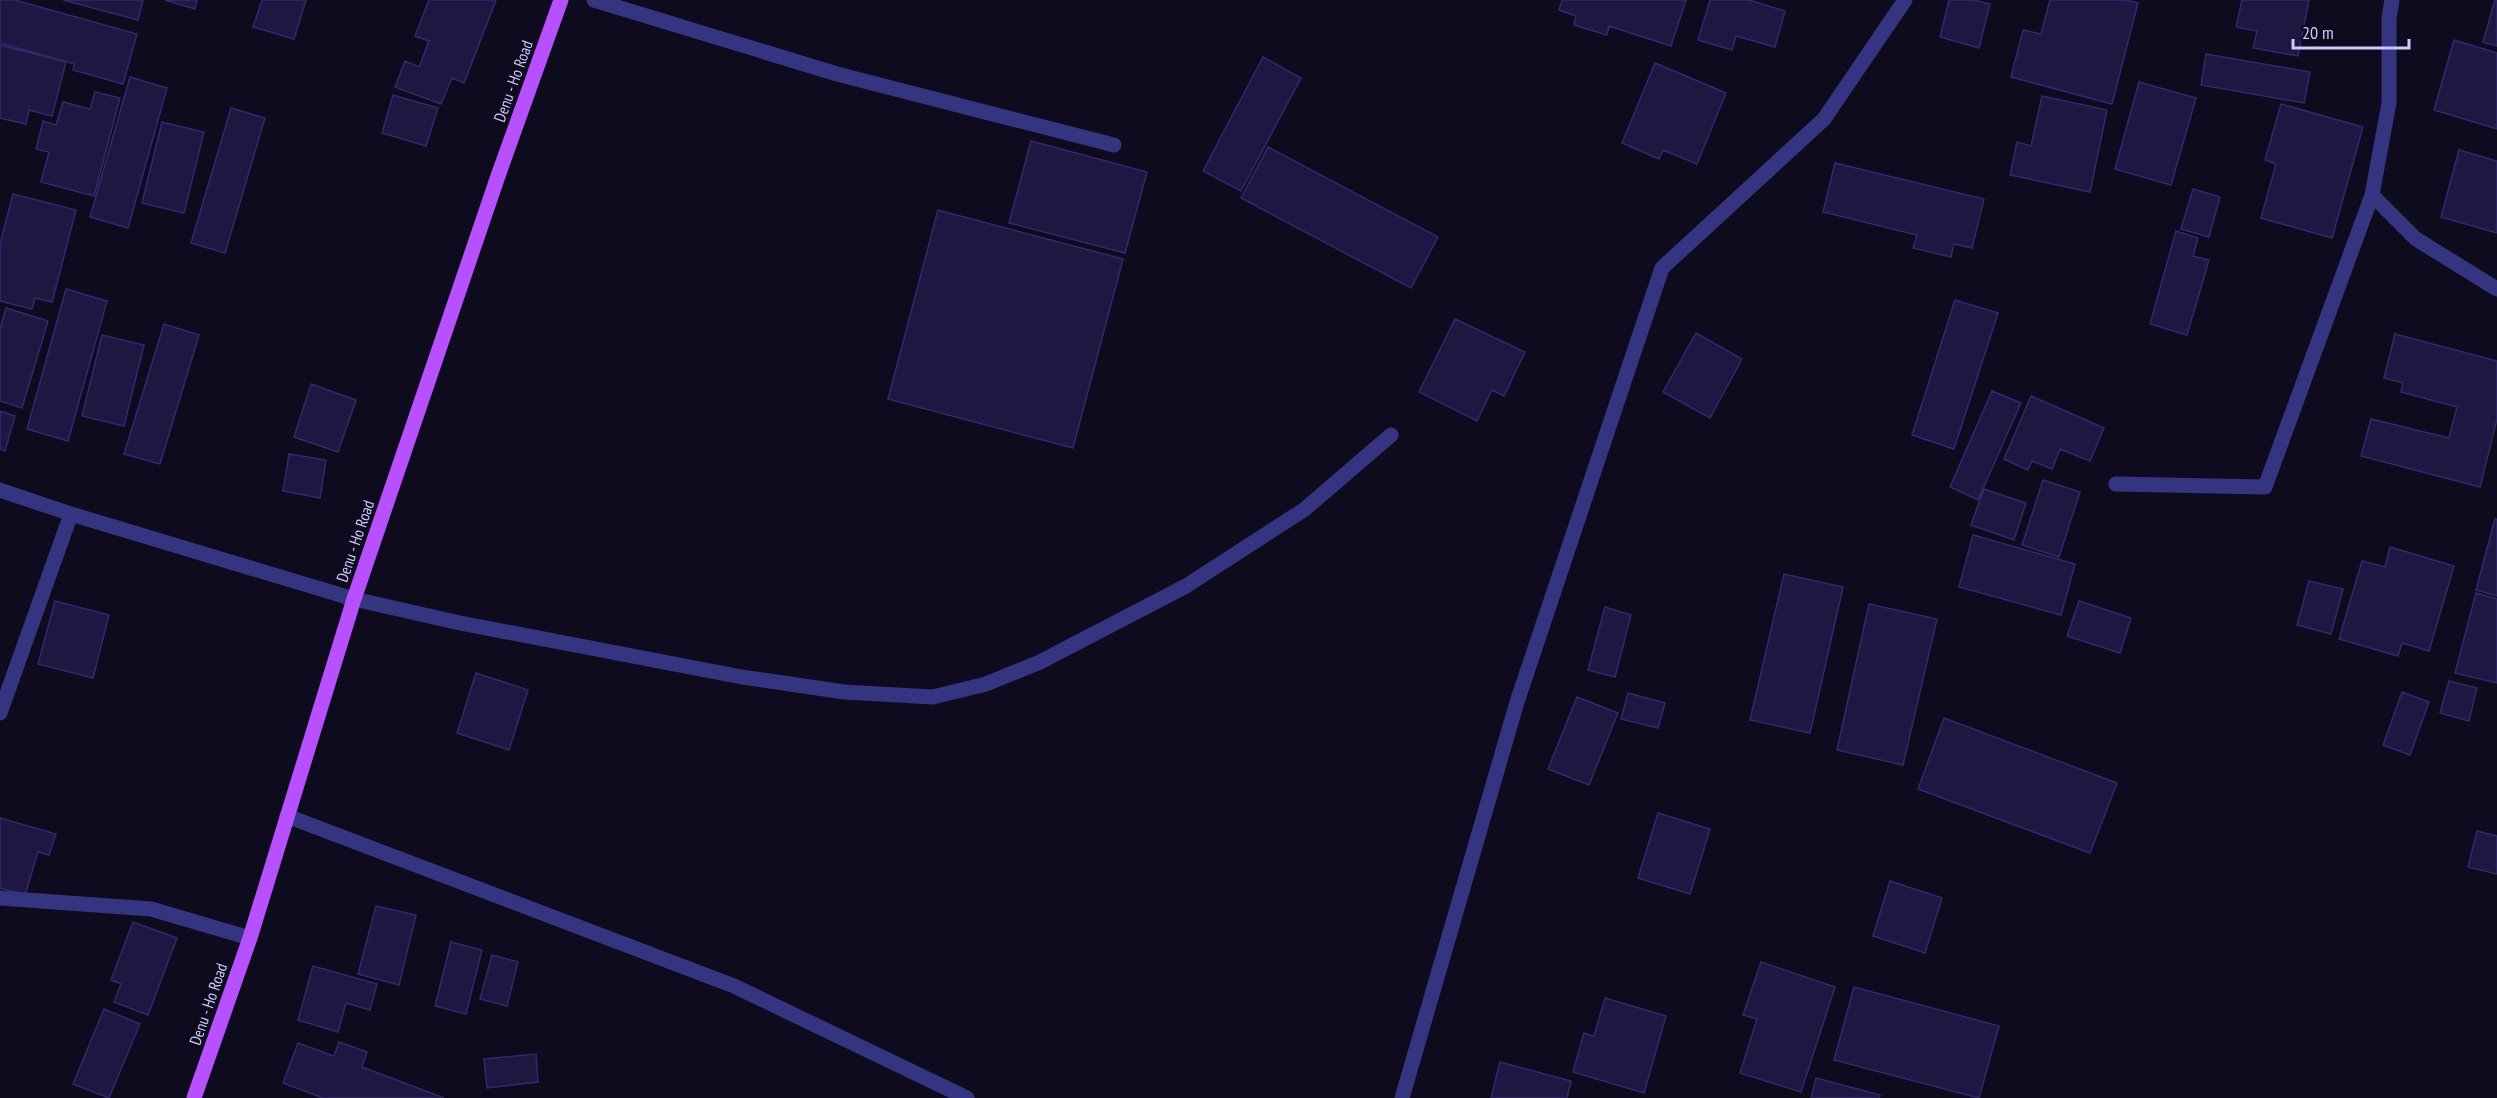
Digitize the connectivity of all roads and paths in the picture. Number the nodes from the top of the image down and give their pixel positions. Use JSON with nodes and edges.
{"nodes":[{"id":1,"x":561,"y":0,"type":"edge"},
{"id":2,"x":594,"y":0,"type":"edge"},
{"id":3,"x":1905,"y":0,"type":"edge"},
{"id":4,"x":2392,"y":0,"type":"edge"},
{"id":5,"x":1114,"y":145,"type":"dead end"},
{"id":6,"x":2372,"y":195,"type":"junction"},
{"id":7,"x":2497,"y":289,"type":"edge"},
{"id":8,"x":1391,"y":435,"type":"dead end"},
{"id":9,"x":2116,"y":484,"type":"dead end"},
{"id":10,"x":0,"y":490,"type":"edge"},
{"id":11,"x":71,"y":514,"type":"junction"},
{"id":12,"x":354,"y":599,"type":"junction"},
{"id":13,"x":0,"y":713,"type":"edge"},
{"id":14,"x":287,"y":816,"type":"junction"},
{"id":15,"x":0,"y":898,"type":"edge"},
{"id":16,"x":250,"y":938,"type":"junction"},
{"id":17,"x":194,"y":1098,"type":"edge"},
{"id":18,"x":967,"y":1098,"type":"edge"},
{"id":19,"x":1402,"y":1098,"type":"edge"}],
"edges":[{"from":1,"to":12,"type":"main road","name":"Denu - Ho Road"},
{"from":2,"to":5,"type":"street"},
{"from":3,"to":19,"type":"street"},
{"from":4,"to":6,"type":"street"},
{"from":6,"to":7,"type":"street"},
{"from":6,"to":9,"type":"street"},
{"from":8,"to":12,"type":"street"},
{"from":10,"to":11,"type":"street"},
{"from":11,"to":12,"type":"street"},
{"from":11,"to":13,"type":"street"},
{"from":12,"to":14,"type":"main road","name":"Denu - Ho Road"},
{"from":14,"to":16,"type":"main road","name":"Denu - Ho Road"},
{"from":14,"to":18,"type":"street"},
{"from":15,"to":16,"type":"street"},
{"from":16,"to":17,"type":"main road","name":"Denu - Ho Road"}]}
